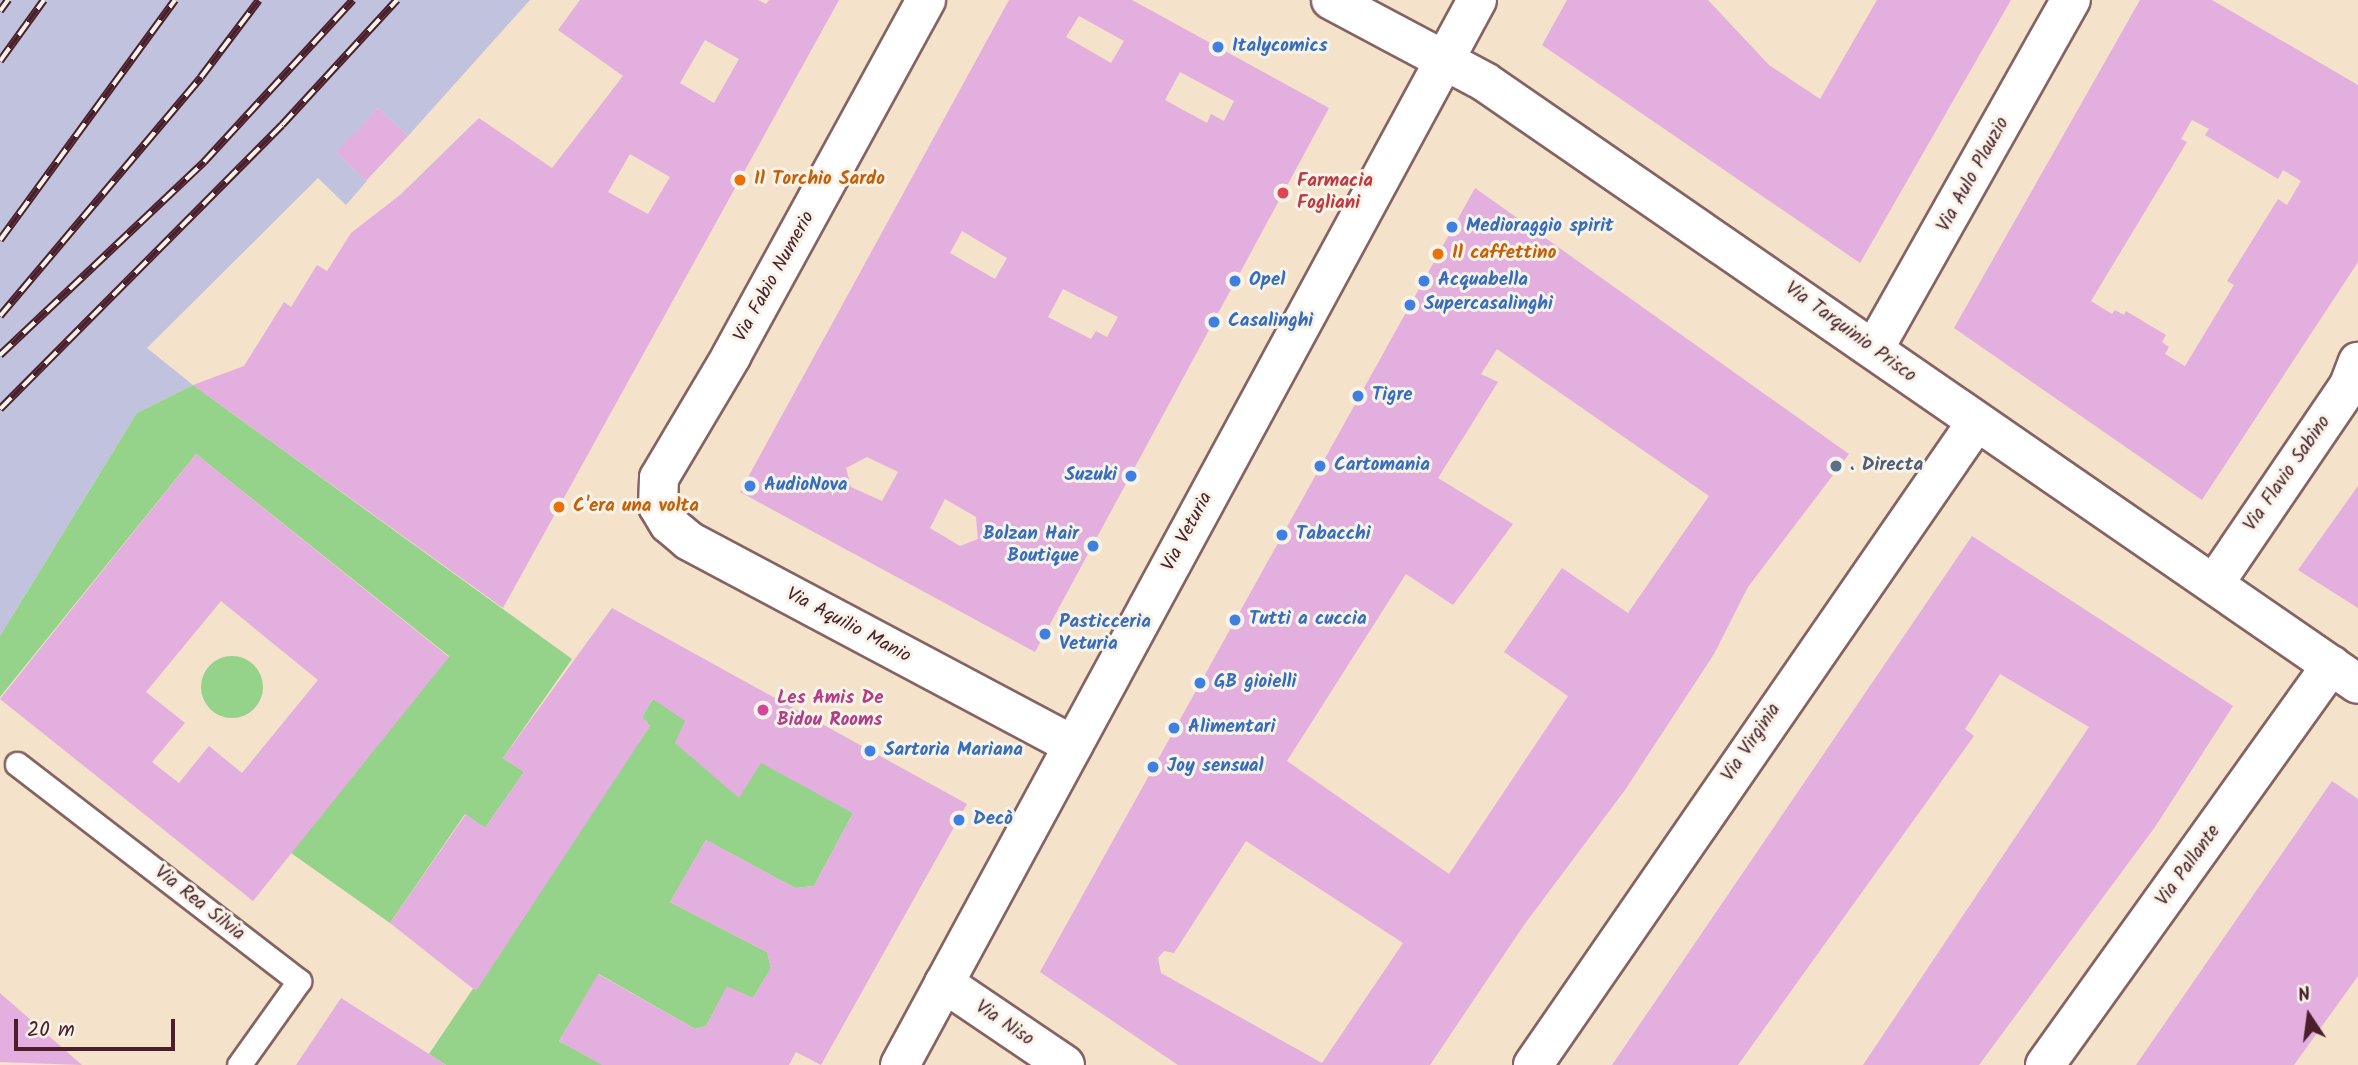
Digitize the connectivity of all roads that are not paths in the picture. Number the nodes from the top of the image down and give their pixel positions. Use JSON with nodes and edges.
{"nodes":[{"id":1,"x":926,"y":0,"type":"edge"},
{"id":2,"x":1331,"y":0,"type":"edge"},
{"id":3,"x":1477,"y":0,"type":"edge"},
{"id":4,"x":2071,"y":0,"type":"edge"},
{"id":5,"x":1444,"y":61,"type":"junction"},
{"id":6,"x":1874,"y":349,"type":"junction"},
{"id":7,"x":2354,"y":373,"type":"edge"},
{"id":8,"x":1975,"y":424,"type":"junction"},
{"id":9,"x":659,"y":478,"type":"joint"},
{"id":10,"x":2214,"y":584,"type":"junction"},
{"id":11,"x":2345,"y":675,"type":"edge"},
{"id":12,"x":1073,"y":745,"type":"junction"},
{"id":13,"x":17,"y":764,"type":"dead end"},
{"id":14,"x":944,"y":983,"type":"junction"},
{"id":15,"x":239,"y":1065,"type":"edge"},
{"id":16,"x":900,"y":1065,"type":"edge"},
{"id":17,"x":1065,"y":1065,"type":"edge"},
{"id":18,"x":1533,"y":1065,"type":"edge"},
{"id":19,"x":2045,"y":1065,"type":"edge"}],
"edges":[{"from":1,"to":9,"type":"street","name":"Via Fabio Numerio"},
{"from":2,"to":5,"type":"street","name":"Via Tarquinio Prisco"},
{"from":3,"to":5,"type":"street","name":"Via Veturia"},
{"from":4,"to":6,"type":"street","name":"Via Aulo Plauzio"},
{"from":5,"to":6,"type":"street","name":"Via Tarquinio Prisco"},
{"from":5,"to":12,"type":"street","name":"Via Veturia"},
{"from":6,"to":8,"type":"street","name":"Via Tarquinio Prisco"},
{"from":7,"to":10,"type":"street","name":"Via Flavio Sabino"},
{"from":8,"to":10,"type":"street","name":"Via Tarquinio Prisco"},
{"from":8,"to":18,"type":"street","name":"Via Virginia"},
{"from":9,"to":12,"type":"street","name":"Via Aquilio Manio"},
{"from":10,"to":11,"type":"street","name":"Via Tarquinio Prisco"},
{"from":11,"to":19,"type":"street","name":"Via Pallante"},
{"from":12,"to":14,"type":"street","name":"Via Veturia"},
{"from":13,"to":15,"type":"lane","name":"Via Rea Silvia"},
{"from":14,"to":16,"type":"street","name":"Via Veturia"},
{"from":14,"to":17,"type":"street","name":"Via Niso"}]}
